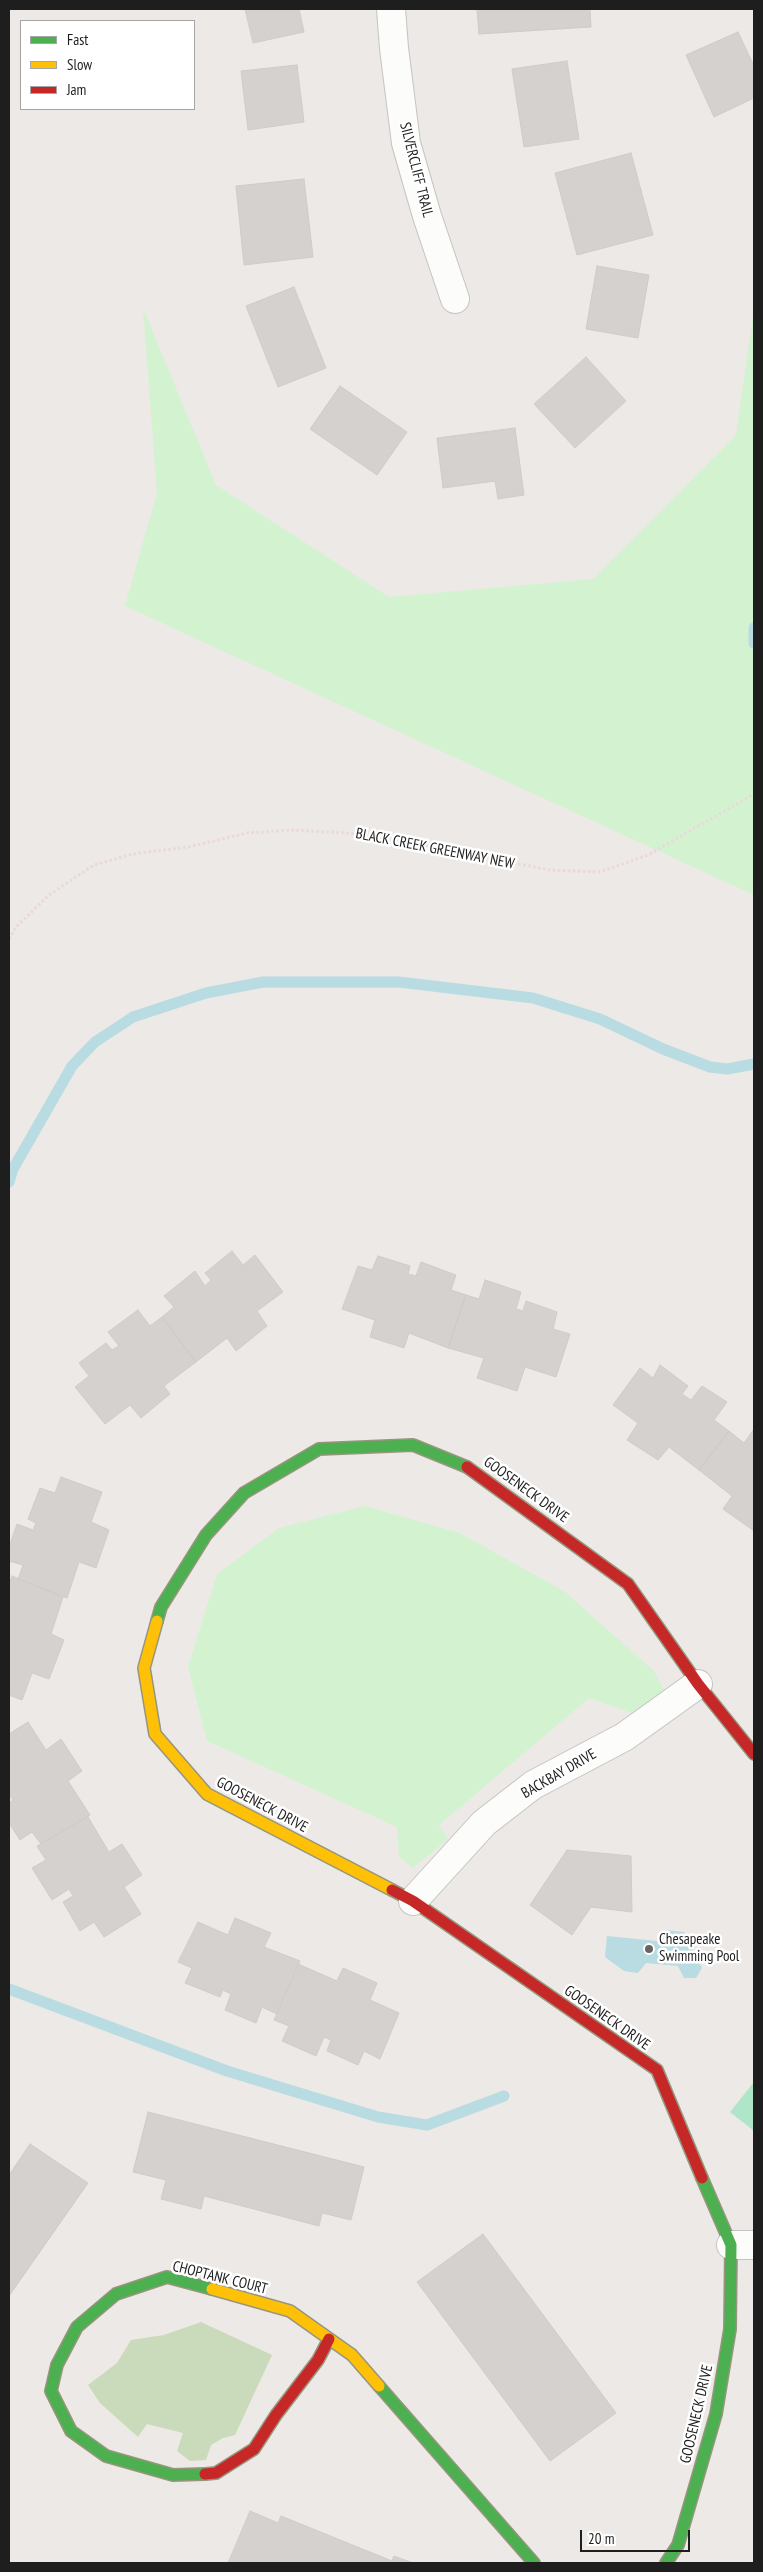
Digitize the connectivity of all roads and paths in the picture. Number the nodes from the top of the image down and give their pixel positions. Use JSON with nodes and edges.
{"nodes":[{"id":1,"x":391,"y":9,"type":"edge"},
{"id":2,"x":455,"y":299,"type":"dead end"},
{"id":3,"x":754,"y":794,"type":"edge"},
{"id":4,"x":9,"y":939,"type":"edge"},
{"id":5,"x":698,"y":1684,"type":"junction"},
{"id":6,"x":754,"y":1754,"type":"edge"},
{"id":7,"x":413,"y":1901,"type":"junction"},
{"id":8,"x":742,"y":2245,"type":"edge"},
{"id":9,"x":329,"y":2339,"type":"junction"},
{"id":10,"x":534,"y":2563,"type":"edge"},
{"id":11,"x":666,"y":2563,"type":"edge"}],
"edges":[{"from":1,"to":2,"type":"street","name":"SILVERCLIFF TRAIL"},
{"from":3,"to":4,"type":"path","name":"BLACK CREEK GREENWAY NEW"},
{"from":5,"to":6,"type":"street","name":"GOOSENECK DRIVE"},
{"from":5,"to":7,"type":"street","name":"BACKBAY DRIVE"},
{"from":5,"to":7,"type":"street","name":"GOOSENECK DRIVE"},
{"from":7,"to":8,"type":"street","name":"GOOSENECK DRIVE"},
{"from":8,"to":11,"type":"street","name":"GOOSENECK DRIVE"},
{"from":9,"to":9,"type":"street","name":"CHOPTANK COURT"},
{"from":9,"to":10,"type":"street","name":"CHOPTANK COURT"}]}
